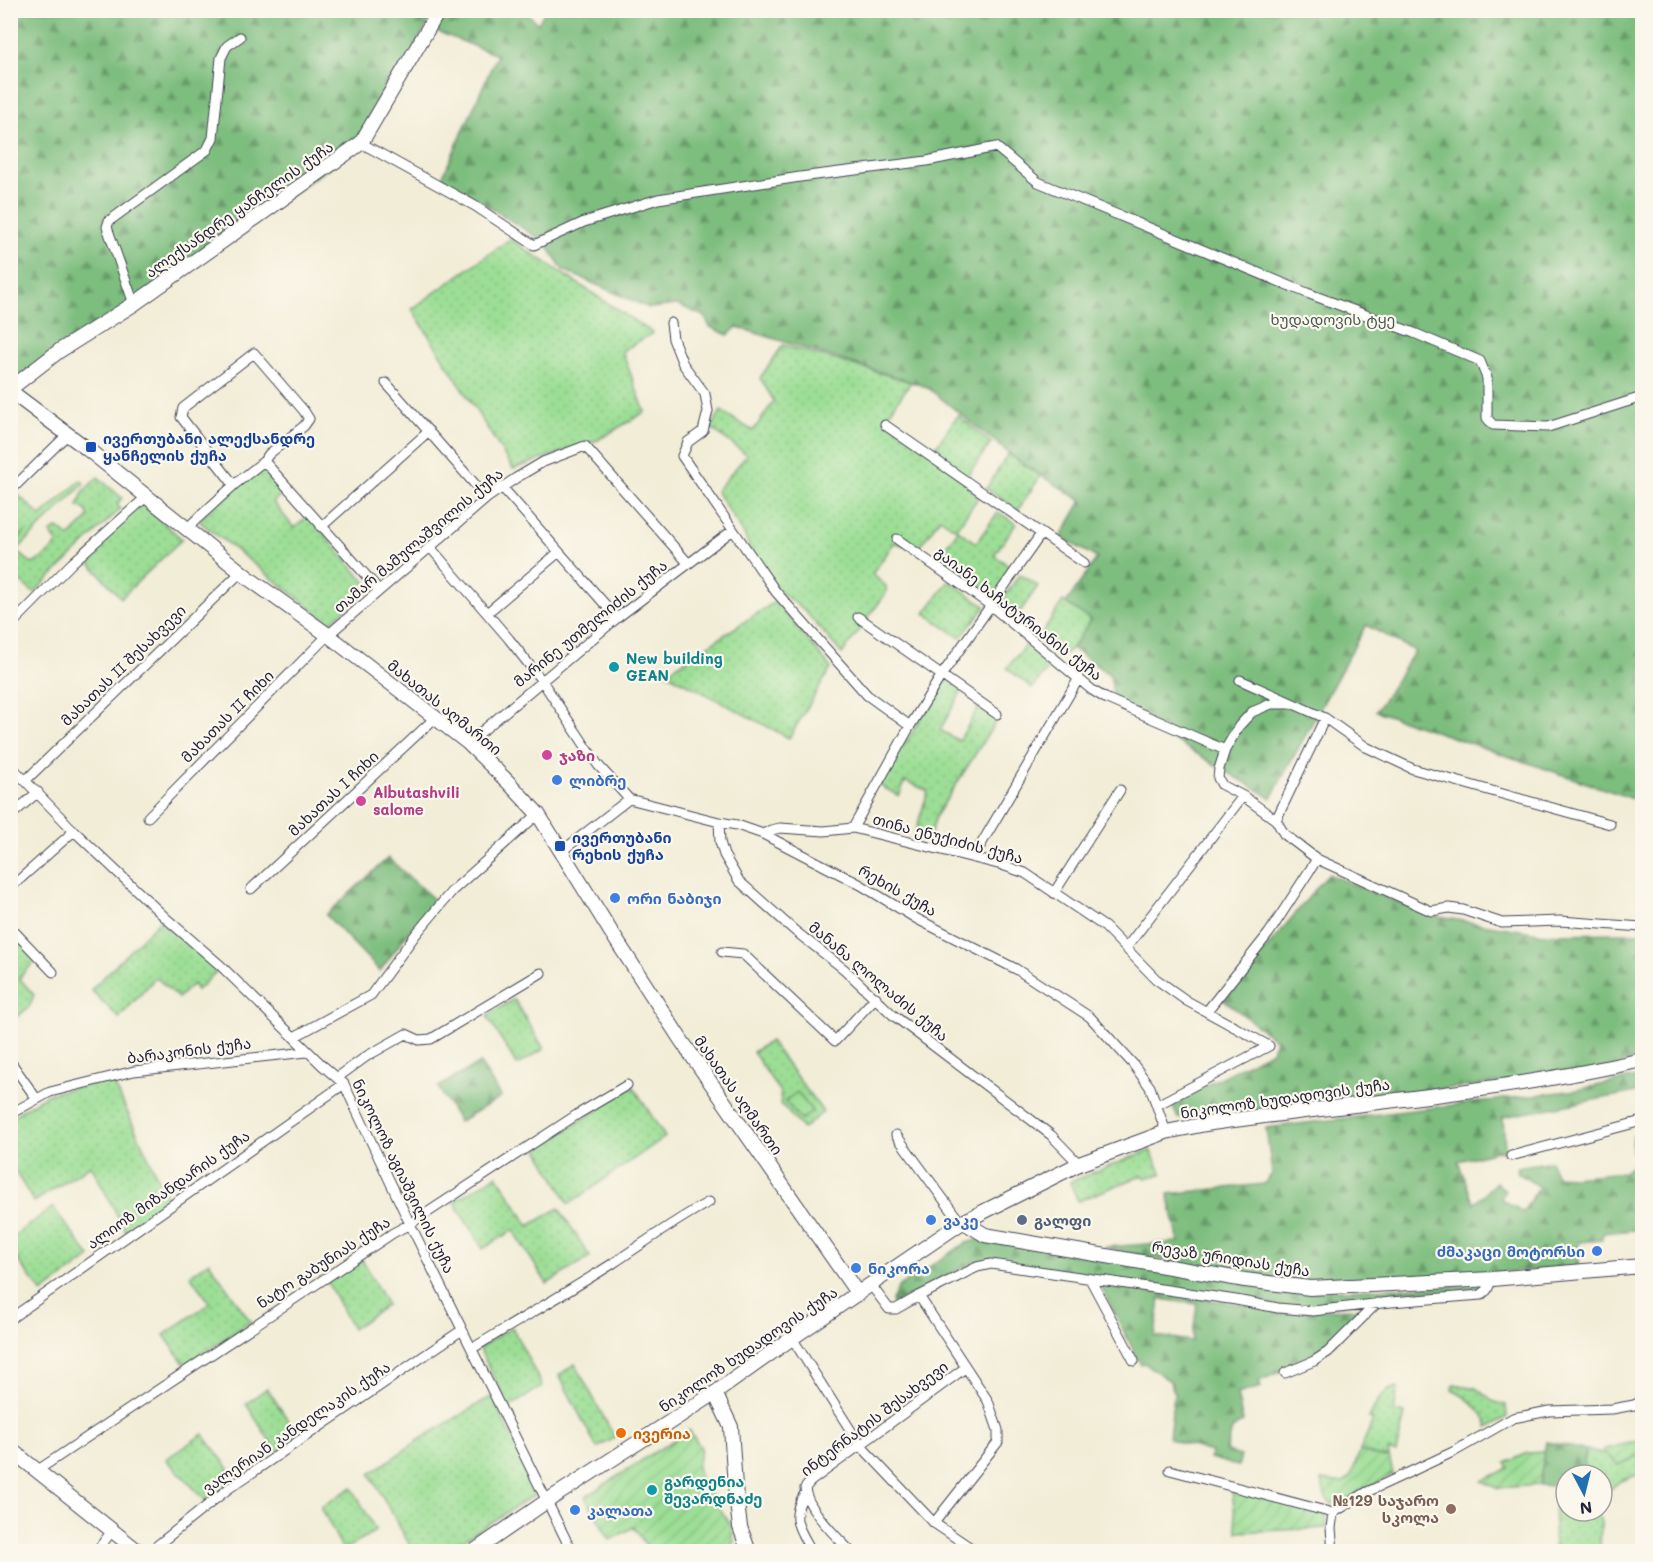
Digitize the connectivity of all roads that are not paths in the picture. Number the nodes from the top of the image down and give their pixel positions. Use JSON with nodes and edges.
{"nodes":[{"id":1,"x":439,"y":10,"type":"edge"},
{"id":2,"x":240,"y":37,"type":"dead end"},
{"id":3,"x":361,"y":142,"type":"junction"},
{"id":4,"x":134,"y":304,"type":"junction"},
{"id":5,"x":671,"y":323,"type":"dead end"},
{"id":6,"x":386,"y":383,"type":"dead end"},
{"id":7,"x":10,"y":390,"type":"edge"},
{"id":8,"x":1642,"y":397,"type":"edge"},
{"id":9,"x":885,"y":425,"type":"dead end"},
{"id":10,"x":429,"y":431,"type":"junction"},
{"id":11,"x":68,"y":434,"type":"junction"},
{"id":12,"x":264,"y":461,"type":"junction"},
{"id":13,"x":234,"y":485,"type":"junction"},
{"id":14,"x":502,"y":488,"type":"junction"},
{"id":15,"x":10,"y":491,"type":"edge"},
{"id":16,"x":146,"y":497,"type":"junction"},
{"id":17,"x":487,"y":498,"type":"junction"},
{"id":18,"x":321,"y":527,"type":"junction"},
{"id":19,"x":186,"y":529,"type":"junction"},
{"id":20,"x":733,"y":530,"type":"junction"},
{"id":21,"x":1041,"y":534,"type":"junction"},
{"id":22,"x":897,"y":539,"type":"dead end"},
{"id":23,"x":430,"y":547,"type":"junction"},
{"id":24,"x":559,"y":552,"type":"junction"},
{"id":25,"x":688,"y":563,"type":"junction"},
{"id":26,"x":1083,"y":563,"type":"dead end"},
{"id":27,"x":241,"y":572,"type":"junction"},
{"id":28,"x":379,"y":590,"type":"junction"},
{"id":29,"x":990,"y":605,"type":"junction"},
{"id":30,"x":487,"y":613,"type":"junction"},
{"id":31,"x":858,"y":617,"type":"dead end"},
{"id":32,"x":617,"y":618,"type":"junction"},
{"id":33,"x":10,"y":626,"type":"edge"},
{"id":34,"x":328,"y":636,"type":"junction"},
{"id":35,"x":941,"y":676,"type":"junction"},
{"id":36,"x":1079,"y":678,"type":"junction"},
{"id":37,"x":1240,"y":680,"type":"dead end"},
{"id":38,"x":542,"y":681,"type":"junction"},
{"id":39,"x":1294,"y":704,"type":"junction"},
{"id":40,"x":998,"y":714,"type":"dead end"},
{"id":41,"x":435,"y":718,"type":"junction"},
{"id":42,"x":1325,"y":718,"type":"junction"},
{"id":43,"x":910,"y":726,"type":"junction"},
{"id":44,"x":468,"y":743,"type":"junction"},
{"id":45,"x":1225,"y":750,"type":"junction"},
{"id":46,"x":10,"y":765,"type":"edge"},
{"id":47,"x":26,"y":780,"type":"junction"},
{"id":48,"x":1120,"y":790,"type":"dead end"},
{"id":49,"x":38,"y":792,"type":"junction"},
{"id":50,"x":1243,"y":796,"type":"junction"},
{"id":51,"x":629,"y":799,"type":"junction"},
{"id":52,"x":538,"y":814,"type":"junction"},
{"id":53,"x":10,"y":816,"type":"edge"},
{"id":54,"x":148,"y":817,"type":"dead end"},
{"id":55,"x":1276,"y":820,"type":"junction"},
{"id":56,"x":719,"y":822,"type":"junction"},
{"id":57,"x":1610,"y":824,"type":"dead end"},
{"id":58,"x":853,"y":828,"type":"junction"},
{"id":59,"x":74,"y":831,"type":"junction"},
{"id":60,"x":763,"y":834,"type":"junction"},
{"id":61,"x":562,"y":852,"type":"junction"},
{"id":62,"x":973,"y":858,"type":"junction"},
{"id":63,"x":1317,"y":859,"type":"junction"},
{"id":64,"x":10,"y":888,"type":"edge"},
{"id":65,"x":251,"y":889,"type":"dead end"},
{"id":66,"x":1054,"y":893,"type":"junction"},
{"id":67,"x":10,"y":927,"type":"edge"},
{"id":68,"x":1642,"y":927,"type":"edge"},
{"id":69,"x":1126,"y":948,"type":"junction"},
{"id":70,"x":722,"y":952,"type":"dead end"},
{"id":71,"x":53,"y":972,"type":"dead end"},
{"id":72,"x":541,"y":973,"type":"dead end"},
{"id":73,"x":876,"y":997,"type":"junction"},
{"id":74,"x":1208,"y":1011,"type":"junction"},
{"id":75,"x":294,"y":1037,"type":"junction"},
{"id":76,"x":307,"y":1052,"type":"junction"},
{"id":77,"x":1642,"y":1060,"type":"edge"},
{"id":78,"x":10,"y":1062,"type":"edge"},
{"id":79,"x":341,"y":1081,"type":"junction"},
{"id":80,"x":627,"y":1085,"type":"dead end"},
{"id":81,"x":36,"y":1098,"type":"junction"},
{"id":82,"x":1157,"y":1105,"type":"junction"},
{"id":83,"x":10,"y":1114,"type":"edge"},
{"id":84,"x":1642,"y":1121,"type":"edge"},
{"id":85,"x":1166,"y":1132,"type":"junction"},
{"id":86,"x":896,"y":1135,"type":"dead end"},
{"id":87,"x":1511,"y":1156,"type":"dead end"},
{"id":88,"x":1079,"y":1164,"type":"junction"},
{"id":89,"x":709,"y":1202,"type":"dead end"},
{"id":90,"x":963,"y":1223,"type":"junction"},
{"id":91,"x":410,"y":1224,"type":"junction"},
{"id":92,"x":1642,"y":1266,"type":"edge"},
{"id":93,"x":1090,"y":1279,"type":"junction"},
{"id":94,"x":1492,"y":1279,"type":"junction"},
{"id":95,"x":871,"y":1285,"type":"junction"},
{"id":96,"x":858,"y":1294,"type":"junction"},
{"id":97,"x":919,"y":1296,"type":"junction"},
{"id":98,"x":1377,"y":1303,"type":"junction"},
{"id":99,"x":10,"y":1319,"type":"edge"},
{"id":100,"x":462,"y":1330,"type":"junction"},
{"id":101,"x":792,"y":1338,"type":"junction"},
{"id":102,"x":473,"y":1348,"type":"junction"},
{"id":103,"x":1134,"y":1360,"type":"dead end"},
{"id":104,"x":965,"y":1368,"type":"junction"},
{"id":105,"x":1285,"y":1373,"type":"dead end"},
{"id":106,"x":715,"y":1393,"type":"junction"},
{"id":107,"x":1642,"y":1401,"type":"edge"},
{"id":108,"x":860,"y":1445,"type":"junction"},
{"id":109,"x":10,"y":1449,"type":"edge"},
{"id":110,"x":38,"y":1470,"type":"junction"},
{"id":111,"x":1170,"y":1470,"type":"dead end"},
{"id":112,"x":806,"y":1494,"type":"junction"},
{"id":113,"x":547,"y":1501,"type":"junction"},
{"id":114,"x":1333,"y":1513,"type":"junction"},
{"id":115,"x":934,"y":1523,"type":"junction"},
{"id":116,"x":112,"y":1532,"type":"junction"},
{"id":117,"x":96,"y":1551,"type":"edge"},
{"id":118,"x":139,"y":1551,"type":"edge"},
{"id":119,"x":148,"y":1551,"type":"edge"},
{"id":120,"x":473,"y":1551,"type":"edge"},
{"id":121,"x":572,"y":1551,"type":"edge"},
{"id":122,"x":749,"y":1551,"type":"edge"},
{"id":123,"x":812,"y":1551,"type":"edge"},
{"id":124,"x":851,"y":1551,"type":"edge"},
{"id":125,"x":976,"y":1551,"type":"edge"},
{"id":126,"x":1333,"y":1551,"type":"edge"}],
"edges":[{"from":1,"to":3,"type":"main road","name":"ალექსანდრე ყანჩელის ქუჩა"},
{"from":2,"to":4,"type":"street"},
{"from":3,"to":4,"type":"main road","name":"ალექსანდრე ყანჩელის ქუჩა"},
{"from":3,"to":8,"type":"street"},
{"from":4,"to":7,"type":"main road","name":"ალექსანდრე ყანჩელის ქუჩა"},
{"from":5,"to":20,"type":"street"},
{"from":6,"to":10,"type":"street"},
{"from":7,"to":11,"type":"main road","name":"მახათას აღმართი"},
{"from":9,"to":21,"type":"street"},
{"from":10,"to":17,"type":"street"},
{"from":10,"to":18,"type":"street"},
{"from":11,"to":15,"type":"street"},
{"from":11,"to":16,"type":"main road","name":"მახათას აღმართი"},
{"from":12,"to":13,"type":"street"},
{"from":12,"to":13,"type":"street"},
{"from":12,"to":18,"type":"street"},
{"from":13,"to":19,"type":"street"},
{"from":14,"to":17,"type":"street","name":"თამარ მამულაშვილის ქუჩა"},
{"from":14,"to":24,"type":"street"},
{"from":14,"to":25,"type":"street","name":"თამარ მამულაშვილის ქუჩა"},
{"from":16,"to":19,"type":"main road","name":"მახათას აღმართი"},
{"from":16,"to":33,"type":"street"},
{"from":17,"to":23,"type":"street","name":"თამარ მამულაშვილის ქუჩა"},
{"from":18,"to":28,"type":"street"},
{"from":19,"to":27,"type":"main road","name":"მახათას აღმართი"},
{"from":20,"to":25,"type":"street","name":"მარინე უთმელიძის ქუჩა"},
{"from":20,"to":43,"type":"street"},
{"from":21,"to":26,"type":"street"},
{"from":21,"to":29,"type":"street"},
{"from":22,"to":29,"type":"street","name":"გაიანე ხაჩატურიანის ქუჩა"},
{"from":23,"to":28,"type":"street","name":"თამარ მამულაშვილის ქუჩა"},
{"from":23,"to":30,"type":"street"},
{"from":24,"to":30,"type":"street"},
{"from":24,"to":32,"type":"street"},
{"from":25,"to":32,"type":"street","name":"მარინე უთმელიძის ქუჩა"},
{"from":27,"to":34,"type":"main road","name":"მახათას აღმართი"},
{"from":27,"to":47,"type":"street","name":"მახათას II შესახვევი"},
{"from":28,"to":34,"type":"street","name":"თამარ მამულაშვილის ქუჩა"},
{"from":29,"to":35,"type":"street"},
{"from":29,"to":36,"type":"street","name":"გაიანე ხაჩატურიანის ქუჩა"},
{"from":30,"to":38,"type":"street"},
{"from":31,"to":35,"type":"street"},
{"from":32,"to":38,"type":"street","name":"მარინე უთმელიძის ქუჩა"},
{"from":34,"to":41,"type":"main road","name":"მახათას აღმართი"},
{"from":34,"to":54,"type":"street","name":"მახათას II ჩიხი"},
{"from":35,"to":40,"type":"street"},
{"from":35,"to":43,"type":"street"},
{"from":36,"to":45,"type":"street","name":"გაიანე ხაჩატურიანის ქუჩა"},
{"from":36,"to":62,"type":"street"},
{"from":37,"to":39,"type":"street"},
{"from":38,"to":44,"type":"street","name":"მარინე უთმელიძის ქუჩა"},
{"from":38,"to":51,"type":"street"},
{"from":39,"to":42,"type":"street"},
{"from":39,"to":45,"type":"street"},
{"from":41,"to":44,"type":"main road","name":"მახათას აღმართი"},
{"from":41,"to":65,"type":"street","name":"მახათას I ჩიხი"},
{"from":42,"to":55,"type":"street"},
{"from":42,"to":57,"type":"street"},
{"from":43,"to":58,"type":"street"},
{"from":44,"to":52,"type":"main road","name":"მახათას აღმართი"},
{"from":45,"to":50,"type":"street"},
{"from":46,"to":47,"type":"street","name":"ნიკოლოზ აგიაშვილის ქუჩა"},
{"from":47,"to":49,"type":"street","name":"ნიკოლოზ აგიაშვილის ქუჩა"},
{"from":48,"to":66,"type":"street"},
{"from":49,"to":53,"type":"street"},
{"from":49,"to":59,"type":"street","name":"ნიკოლოზ აგიაშვილის ქუჩა"},
{"from":50,"to":55,"type":"street"},
{"from":50,"to":69,"type":"street"},
{"from":51,"to":56,"type":"street","name":"რეხის ქუჩა"},
{"from":51,"to":61,"type":"street"},
{"from":52,"to":61,"type":"main road","name":"მახათას აღმართი"},
{"from":52,"to":75,"type":"street"},
{"from":55,"to":63,"type":"street"},
{"from":56,"to":60,"type":"street","name":"რეხის ქუჩა"},
{"from":56,"to":73,"type":"street","name":"მანანა ლოლაძის ქუჩა"},
{"from":58,"to":60,"type":"street","name":"თინა ენუქიძის ქუჩა"},
{"from":58,"to":62,"type":"street","name":"თინა ენუქიძის ქუჩა"},
{"from":59,"to":64,"type":"street"},
{"from":59,"to":75,"type":"street","name":"ნიკოლოზ აგიაშვილის ქუჩა"},
{"from":60,"to":82,"type":"street","name":"რეხის ქუჩა"},
{"from":61,"to":96,"type":"main road","name":"მახათას აღმართი"},
{"from":62,"to":66,"type":"street","name":"თინა ენუქიძის ქუჩა"},
{"from":63,"to":68,"type":"street"},
{"from":63,"to":74,"type":"street"},
{"from":66,"to":69,"type":"street","name":"თინა ენუქიძის ქუჩა"},
{"from":67,"to":71,"type":"street"},
{"from":69,"to":74,"type":"street","name":"თინა ენუქიძის ქუჩა"},
{"from":70,"to":73,"type":"street"},
{"from":72,"to":79,"type":"street","name":"ალიოზ მიზანდარის ქუჩა"},
{"from":73,"to":88,"type":"street","name":"მანანა ლოლაძის ქუჩა"},
{"from":74,"to":82,"type":"street","name":"თინა ენუქიძის ქუჩა"},
{"from":75,"to":76,"type":"street","name":"ნიკოლოზ აგიაშვილის ქუჩა"},
{"from":76,"to":79,"type":"street","name":"ნიკოლოზ აგიაშვილის ქუჩა"},
{"from":76,"to":81,"type":"street","name":"ბარაკონის ქუჩა"},
{"from":77,"to":85,"type":"main road","name":"ნიკოლოზ ხუდადოვის ქუჩა"},
{"from":78,"to":81,"type":"street"},
{"from":79,"to":91,"type":"street","name":"ნიკოლოზ აგიაშვილის ქუჩა"},
{"from":79,"to":99,"type":"street","name":"ალიოზ მიზანდარის ქუჩა"},
{"from":80,"to":91,"type":"street","name":"ნატო გაბუნიას ქუჩა"},
{"from":81,"to":83,"type":"street","name":"ბარაკონის ქუჩა"},
{"from":82,"to":85,"type":"street","name":"რეხის ქუჩა"},
{"from":84,"to":87,"type":"street"},
{"from":85,"to":88,"type":"main road","name":"ნიკოლოზ ხუდადოვის ქუჩა"},
{"from":86,"to":90,"type":"street"},
{"from":88,"to":90,"type":"main road","name":"ნიკოლოზ ხუდადოვის ქუჩა"},
{"from":89,"to":102,"type":"street"},
{"from":90,"to":94,"type":"main road","name":"რევაზ ურიდიას ქუჩა"},
{"from":90,"to":95,"type":"main road","name":"ნიკოლოზ ხუდადოვის ქუჩა"},
{"from":91,"to":100,"type":"street","name":"ნიკოლოზ აგიაშვილის ქუჩა"},
{"from":91,"to":110,"type":"street","name":"ნატო გაბუნიას ქუჩა"},
{"from":92,"to":94,"type":"main road","name":"რევაზ ურიდიას ქუჩა"},
{"from":93,"to":97,"type":"street"},
{"from":93,"to":98,"type":"street"},
{"from":93,"to":103,"type":"street"},
{"from":94,"to":98,"type":"street"},
{"from":95,"to":96,"type":"main road","name":"ნიკოლოზ ხუდადოვის ქუჩა"},
{"from":95,"to":97,"type":"street"},
{"from":96,"to":101,"type":"main road","name":"ნიკოლოზ ხუდადოვის ქუჩა"},
{"from":97,"to":104,"type":"street"},
{"from":98,"to":105,"type":"street"},
{"from":100,"to":102,"type":"street","name":"ნიკოლოზ აგიაშვილის ქუჩა"},
{"from":100,"to":119,"type":"street","name":"ვალერიან კანდელაკის ქუჩა"},
{"from":101,"to":106,"type":"main road","name":"ნიკოლოზ ხუდადოვის ქუჩა"},
{"from":101,"to":108,"type":"street"},
{"from":102,"to":113,"type":"street","name":"ნიკოლოზ აგიაშვილის ქუჩა"},
{"from":104,"to":108,"type":"street","name":"ინტერნატის შესახვევი"},
{"from":104,"to":115,"type":"street"},
{"from":106,"to":113,"type":"main road","name":"ნიკოლოზ ხუდადოვის ქუჩა"},
{"from":106,"to":122,"type":"main road"},
{"from":107,"to":114,"type":"street"},
{"from":108,"to":112,"type":"street","name":"ინტერნატის შესახვევი"},
{"from":108,"to":115,"type":"street"},
{"from":109,"to":110,"type":"main road"},
{"from":110,"to":116,"type":"main road"},
{"from":111,"to":114,"type":"street"},
{"from":112,"to":123,"type":"street"},
{"from":112,"to":124,"type":"street","name":"ინტერნატის შესახვევი"},
{"from":113,"to":120,"type":"main road","name":"ნიკოლოზ ხუდადოვის ქუჩა"},
{"from":113,"to":121,"type":"street","name":"ნიკოლოზ აგიაშვილის ქუჩა"},
{"from":114,"to":126,"type":"street"},
{"from":115,"to":125,"type":"street"},
{"from":116,"to":117,"type":"street"},
{"from":116,"to":118,"type":"main road"}]}
